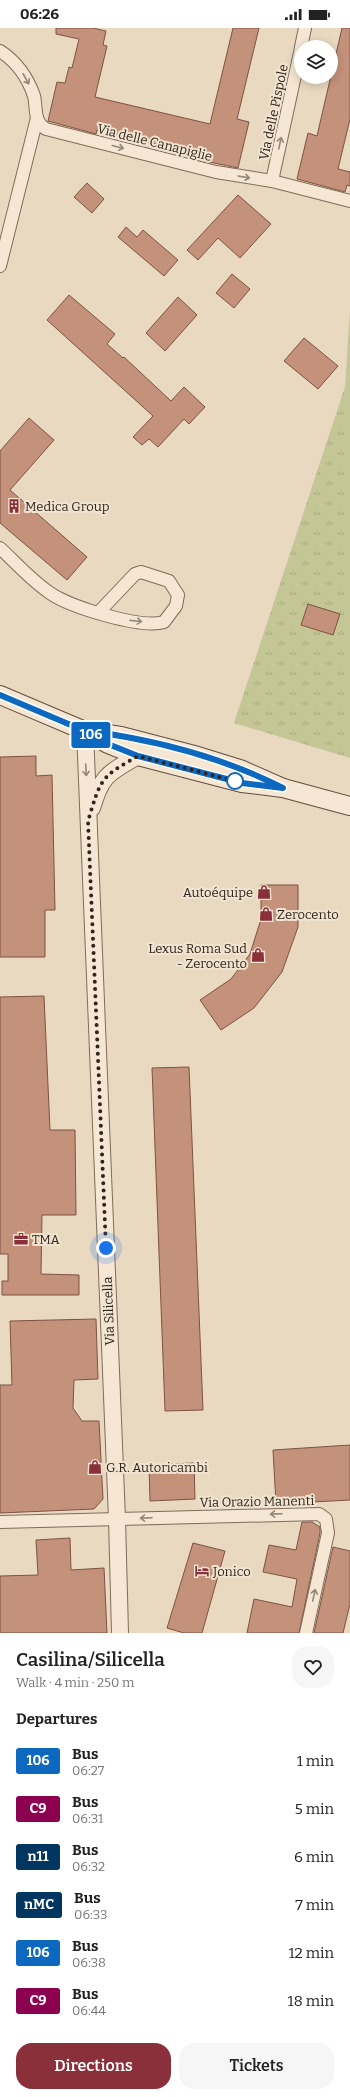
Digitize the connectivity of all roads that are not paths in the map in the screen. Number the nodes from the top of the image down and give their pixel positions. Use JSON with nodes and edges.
{"nodes":[{"id":1,"x":305,"y":28,"type":"edge"},
{"id":2,"x":302,"y":40,"type":"edge"},
{"id":3,"x":0,"y":52,"type":"edge"},
{"id":4,"x":294,"y":80,"type":"edge"},
{"id":5,"x":37,"y":118,"type":"junction"},
{"id":6,"x":272,"y":182,"type":"junction"},
{"id":7,"x":350,"y":201,"type":"edge"},
{"id":8,"x":0,"y":266,"type":"edge"},
{"id":9,"x":0,"y":548,"type":"edge"},
{"id":10,"x":98,"y":613,"type":"junction"},
{"id":11,"x":0,"y":695,"type":"edge"},
{"id":12,"x":85,"y":731,"type":"junction"},
{"id":13,"x":138,"y":756,"type":"junction"},
{"id":14,"x":283,"y":788,"type":"junction"},
{"id":15,"x":346,"y":807,"type":"edge"},
{"id":16,"x":88,"y":821,"type":"junction"},
{"id":17,"x":117,"y":1519,"type":"junction"},
{"id":18,"x":0,"y":1522,"type":"edge"},
{"id":19,"x":120,"y":1633,"type":"edge"},
{"id":20,"x":306,"y":1633,"type":"edge"}],
"edges":[{"from":1,"to":2,"type":"street","name":"Via delle Pispole"},
{"from":3,"to":5,"type":"street","one_way":true},
{"from":6,"to":4,"type":"street","name":"Via delle Pispole","one_way":true},
{"from":5,"to":6,"type":"street","name":"Via delle Canapiglie","one_way":true},
{"from":5,"to":8,"type":"street"},
{"from":6,"to":7,"type":"street","name":"Via delle Canapiglie"},
{"from":9,"to":10,"type":"street"},
{"from":10,"to":10,"type":"street","one_way":true},
{"from":11,"to":12,"type":"main road"},
{"from":12,"to":13,"type":"main road"},
{"from":12,"to":14,"type":"main road"},
{"from":12,"to":16,"type":"street","name":"Via Silicella","one_way":true},
{"from":13,"to":14,"type":"main road"},
{"from":13,"to":16,"type":"street","name":"Via Silicella"},
{"from":14,"to":15,"type":"main road"},
{"from":16,"to":17,"type":"street","name":"Via Silicella"},
{"from":17,"to":18,"type":"street","name":"Via Orazio Manenti"},
{"from":17,"to":19,"type":"street","name":"Via Silicella"},
{"from":20,"to":17,"type":"street","name":"Via Orazio Manenti","one_way":true}]}
